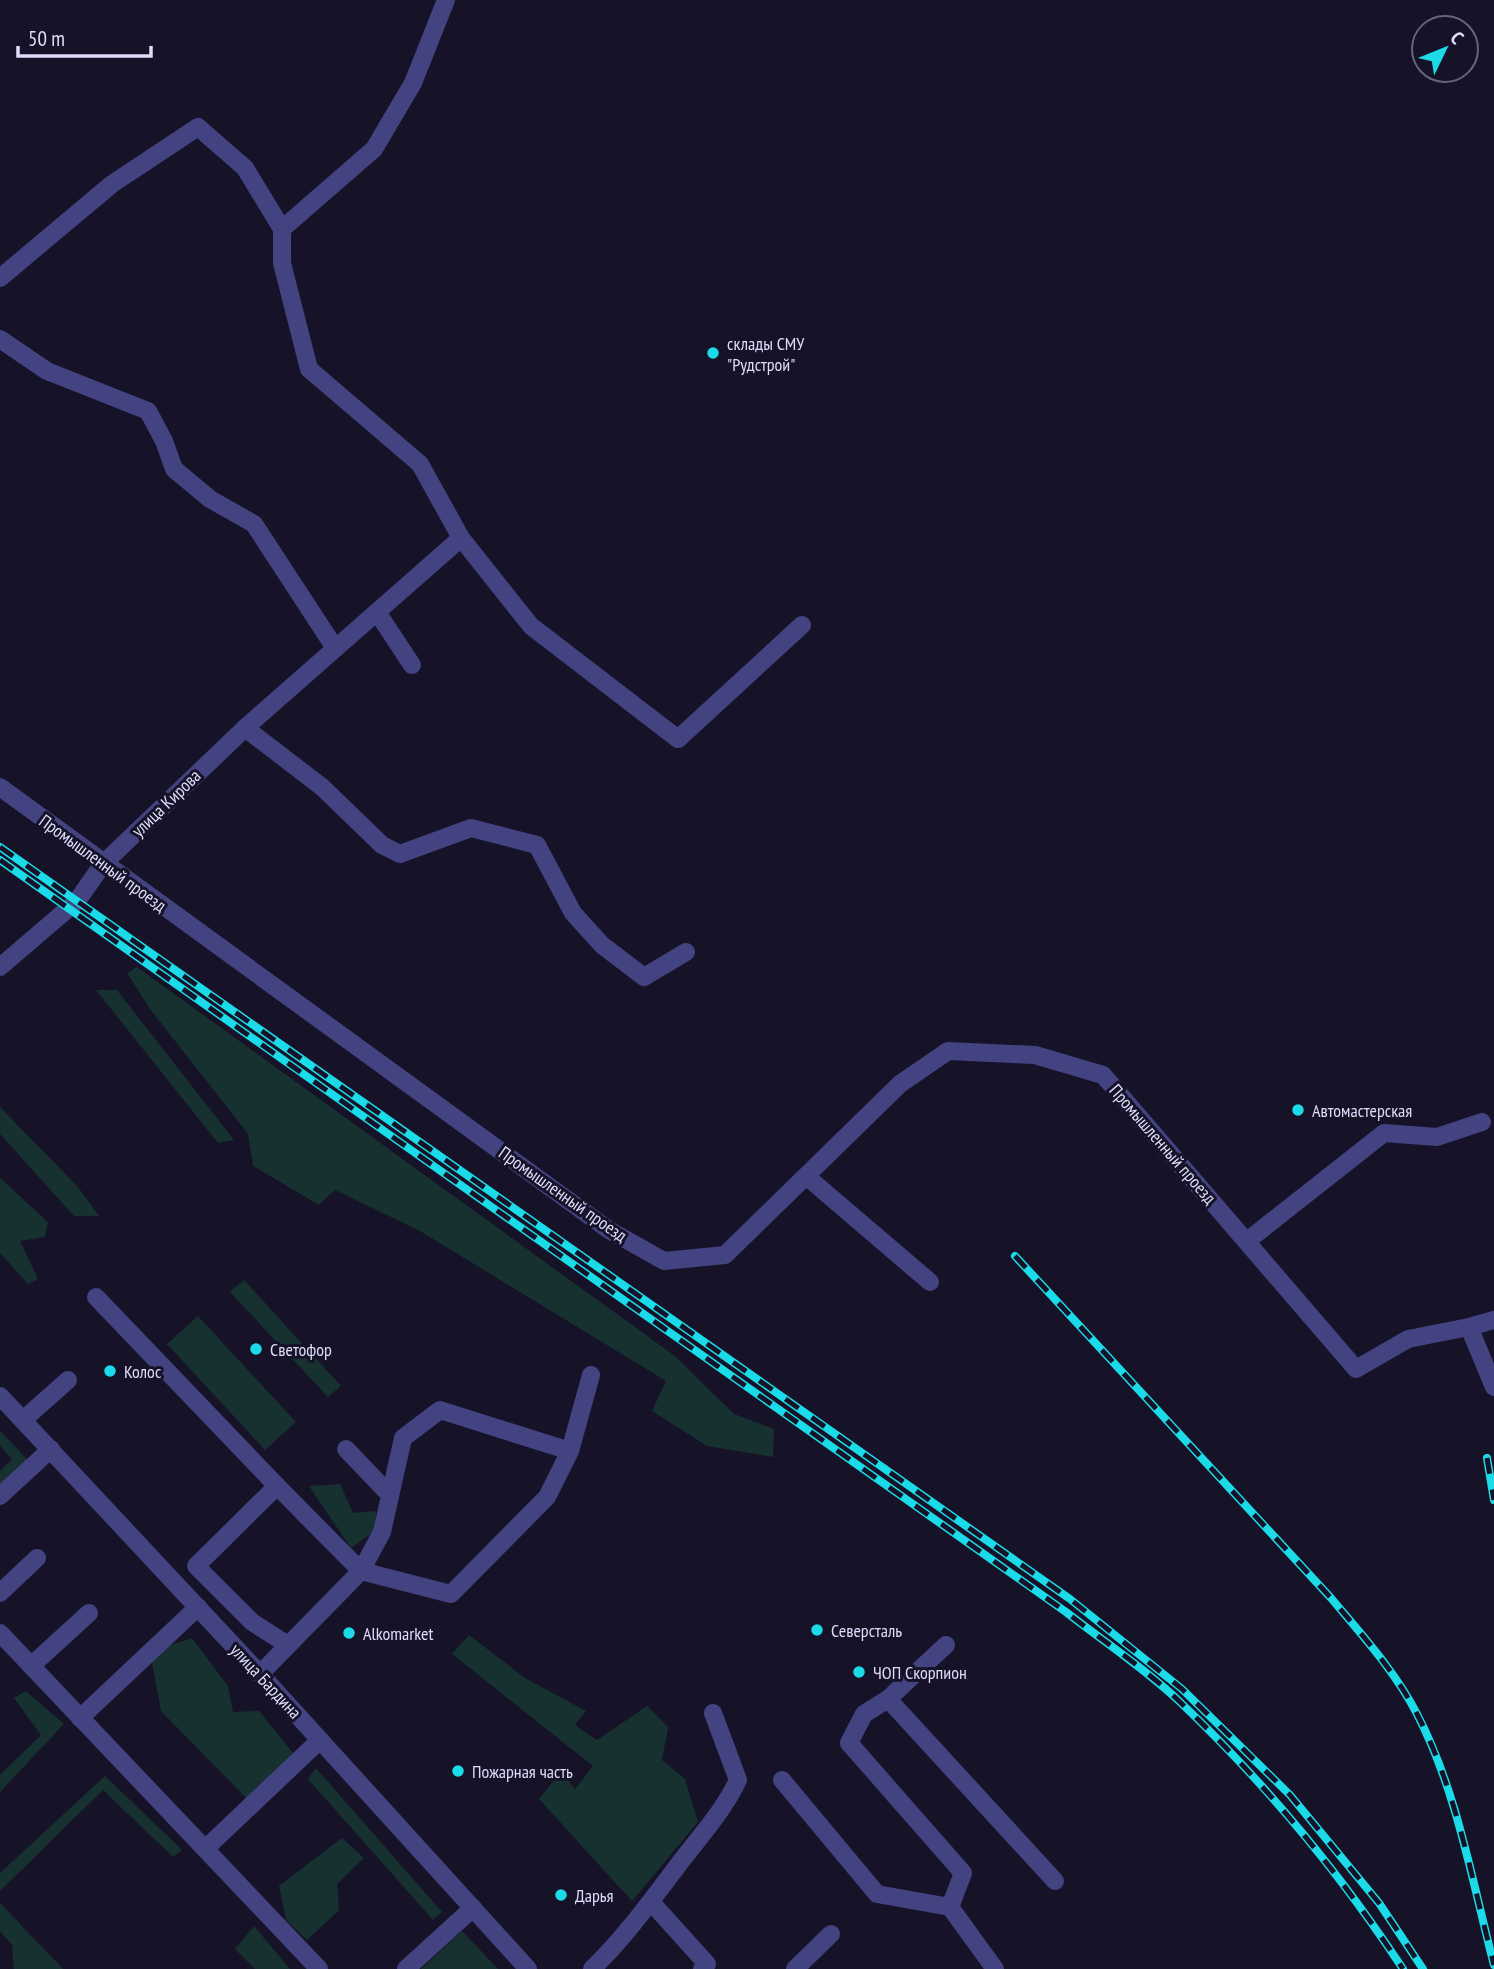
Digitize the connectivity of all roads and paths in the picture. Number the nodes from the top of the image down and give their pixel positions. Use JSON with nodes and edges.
{"nodes":[{"id":1,"x":446,"y":0,"type":"edge"},
{"id":2,"x":282,"y":229,"type":"junction"},
{"id":3,"x":0,"y":278,"type":"edge"},
{"id":4,"x":0,"y":339,"type":"edge"},
{"id":5,"x":461,"y":538,"type":"junction"},
{"id":6,"x":377,"y":612,"type":"junction"},
{"id":7,"x":802,"y":625,"type":"dead end"},
{"id":8,"x":335,"y":648,"type":"junction"},
{"id":9,"x":412,"y":664,"type":"dead end"},
{"id":10,"x":245,"y":728,"type":"junction"},
{"id":11,"x":0,"y":787,"type":"edge"},
{"id":12,"x":103,"y":864,"type":"junction"},
{"id":13,"x":686,"y":952,"type":"dead end"},
{"id":14,"x":0,"y":967,"type":"edge"},
{"id":15,"x":1482,"y":1122,"type":"dead end"},
{"id":16,"x":806,"y":1176,"type":"junction"},
{"id":17,"x":1247,"y":1241,"type":"junction"},
{"id":18,"x":930,"y":1282,"type":"dead end"},
{"id":19,"x":96,"y":1297,"type":"dead end"},
{"id":20,"x":1494,"y":1320,"type":"edge"},
{"id":21,"x":1469,"y":1327,"type":"junction"},
{"id":22,"x":591,"y":1375,"type":"dead end"},
{"id":23,"x":68,"y":1380,"type":"dead end"},
{"id":24,"x":1494,"y":1387,"type":"edge"},
{"id":25,"x":0,"y":1396,"type":"edge"},
{"id":26,"x":23,"y":1420,"type":"junction"},
{"id":27,"x":346,"y":1449,"type":"dead end"},
{"id":28,"x":51,"y":1450,"type":"junction"},
{"id":29,"x":570,"y":1451,"type":"junction"},
{"id":30,"x":276,"y":1486,"type":"junction"},
{"id":31,"x":390,"y":1495,"type":"junction"},
{"id":32,"x":0,"y":1496,"type":"edge"},
{"id":33,"x":37,"y":1558,"type":"dead end"},
{"id":34,"x":361,"y":1571,"type":"junction"},
{"id":35,"x":0,"y":1592,"type":"edge"},
{"id":36,"x":198,"y":1607,"type":"junction"},
{"id":37,"x":89,"y":1613,"type":"dead end"},
{"id":38,"x":0,"y":1633,"type":"edge"},
{"id":39,"x":946,"y":1645,"type":"dead end"},
{"id":40,"x":288,"y":1646,"type":"junction"},
{"id":41,"x":31,"y":1666,"type":"junction"},
{"id":42,"x":260,"y":1674,"type":"junction"},
{"id":43,"x":888,"y":1699,"type":"junction"},
{"id":44,"x":713,"y":1713,"type":"dead end"},
{"id":45,"x":80,"y":1718,"type":"junction"},
{"id":46,"x":320,"y":1740,"type":"junction"},
{"id":47,"x":782,"y":1780,"type":"dead end"},
{"id":48,"x":205,"y":1849,"type":"junction"},
{"id":49,"x":1055,"y":1881,"type":"dead end"},
{"id":50,"x":651,"y":1902,"type":"junction"},
{"id":51,"x":950,"y":1907,"type":"junction"},
{"id":52,"x":473,"y":1908,"type":"junction"},
{"id":53,"x":831,"y":1934,"type":"dead end"},
{"id":54,"x":707,"y":1967,"type":"edge"},
{"id":55,"x":319,"y":1969,"type":"edge"},
{"id":56,"x":406,"y":1969,"type":"edge"},
{"id":57,"x":528,"y":1969,"type":"edge"},
{"id":58,"x":592,"y":1969,"type":"edge"},
{"id":59,"x":795,"y":1969,"type":"edge"},
{"id":60,"x":995,"y":1969,"type":"edge"}],
"edges":[{"from":1,"to":2,"type":"street"},
{"from":2,"to":3,"type":"street"},
{"from":2,"to":5,"type":"street"},
{"from":4,"to":8,"type":"street"},
{"from":5,"to":6,"type":"street","name":"улица Кирова"},
{"from":5,"to":7,"type":"street"},
{"from":6,"to":8,"type":"street","name":"улица Кирова"},
{"from":6,"to":9,"type":"street"},
{"from":8,"to":10,"type":"street","name":"улица Кирова"},
{"from":10,"to":12,"type":"street","name":"улица Кирова"},
{"from":10,"to":13,"type":"street"},
{"from":11,"to":12,"type":"street","name":"Промышленный проезд"},
{"from":12,"to":14,"type":"street","name":"улица Кирова"},
{"from":12,"to":16,"type":"street","name":"Промышленный проезд"},
{"from":15,"to":17,"type":"street"},
{"from":16,"to":17,"type":"street","name":"Промышленный проезд"},
{"from":16,"to":18,"type":"street"},
{"from":17,"to":21,"type":"street","name":"Промышленный проезд"},
{"from":19,"to":30,"type":"street"},
{"from":20,"to":21,"type":"street"},
{"from":21,"to":24,"type":"street"},
{"from":22,"to":29,"type":"street"},
{"from":23,"to":26,"type":"street"},
{"from":25,"to":26,"type":"street","name":"улица Бардина"},
{"from":26,"to":28,"type":"street","name":"улица Бардина"},
{"from":27,"to":31,"type":"street"},
{"from":28,"to":32,"type":"street"},
{"from":28,"to":36,"type":"street","name":"улица Бардина"},
{"from":29,"to":31,"type":"street"},
{"from":29,"to":34,"type":"street"},
{"from":30,"to":34,"type":"street"},
{"from":30,"to":40,"type":"street"},
{"from":31,"to":34,"type":"street"},
{"from":33,"to":35,"type":"street"},
{"from":34,"to":40,"type":"street"},
{"from":36,"to":42,"type":"street","name":"улица Бардина"},
{"from":36,"to":45,"type":"street"},
{"from":37,"to":41,"type":"street"},
{"from":38,"to":41,"type":"street"},
{"from":39,"to":43,"type":"street"},
{"from":40,"to":42,"type":"street"},
{"from":41,"to":45,"type":"street"},
{"from":42,"to":46,"type":"street","name":"улица Бардина"},
{"from":43,"to":49,"type":"street"},
{"from":43,"to":51,"type":"street"},
{"from":44,"to":50,"type":"street"},
{"from":45,"to":48,"type":"street"},
{"from":46,"to":48,"type":"street"},
{"from":46,"to":52,"type":"street","name":"улица Бардина"},
{"from":47,"to":51,"type":"street"},
{"from":48,"to":55,"type":"street"},
{"from":50,"to":54,"type":"street"},
{"from":50,"to":58,"type":"street"},
{"from":51,"to":60,"type":"street"},
{"from":52,"to":56,"type":"street"},
{"from":52,"to":57,"type":"street","name":"улица Бардина"},
{"from":53,"to":59,"type":"street"}]}
